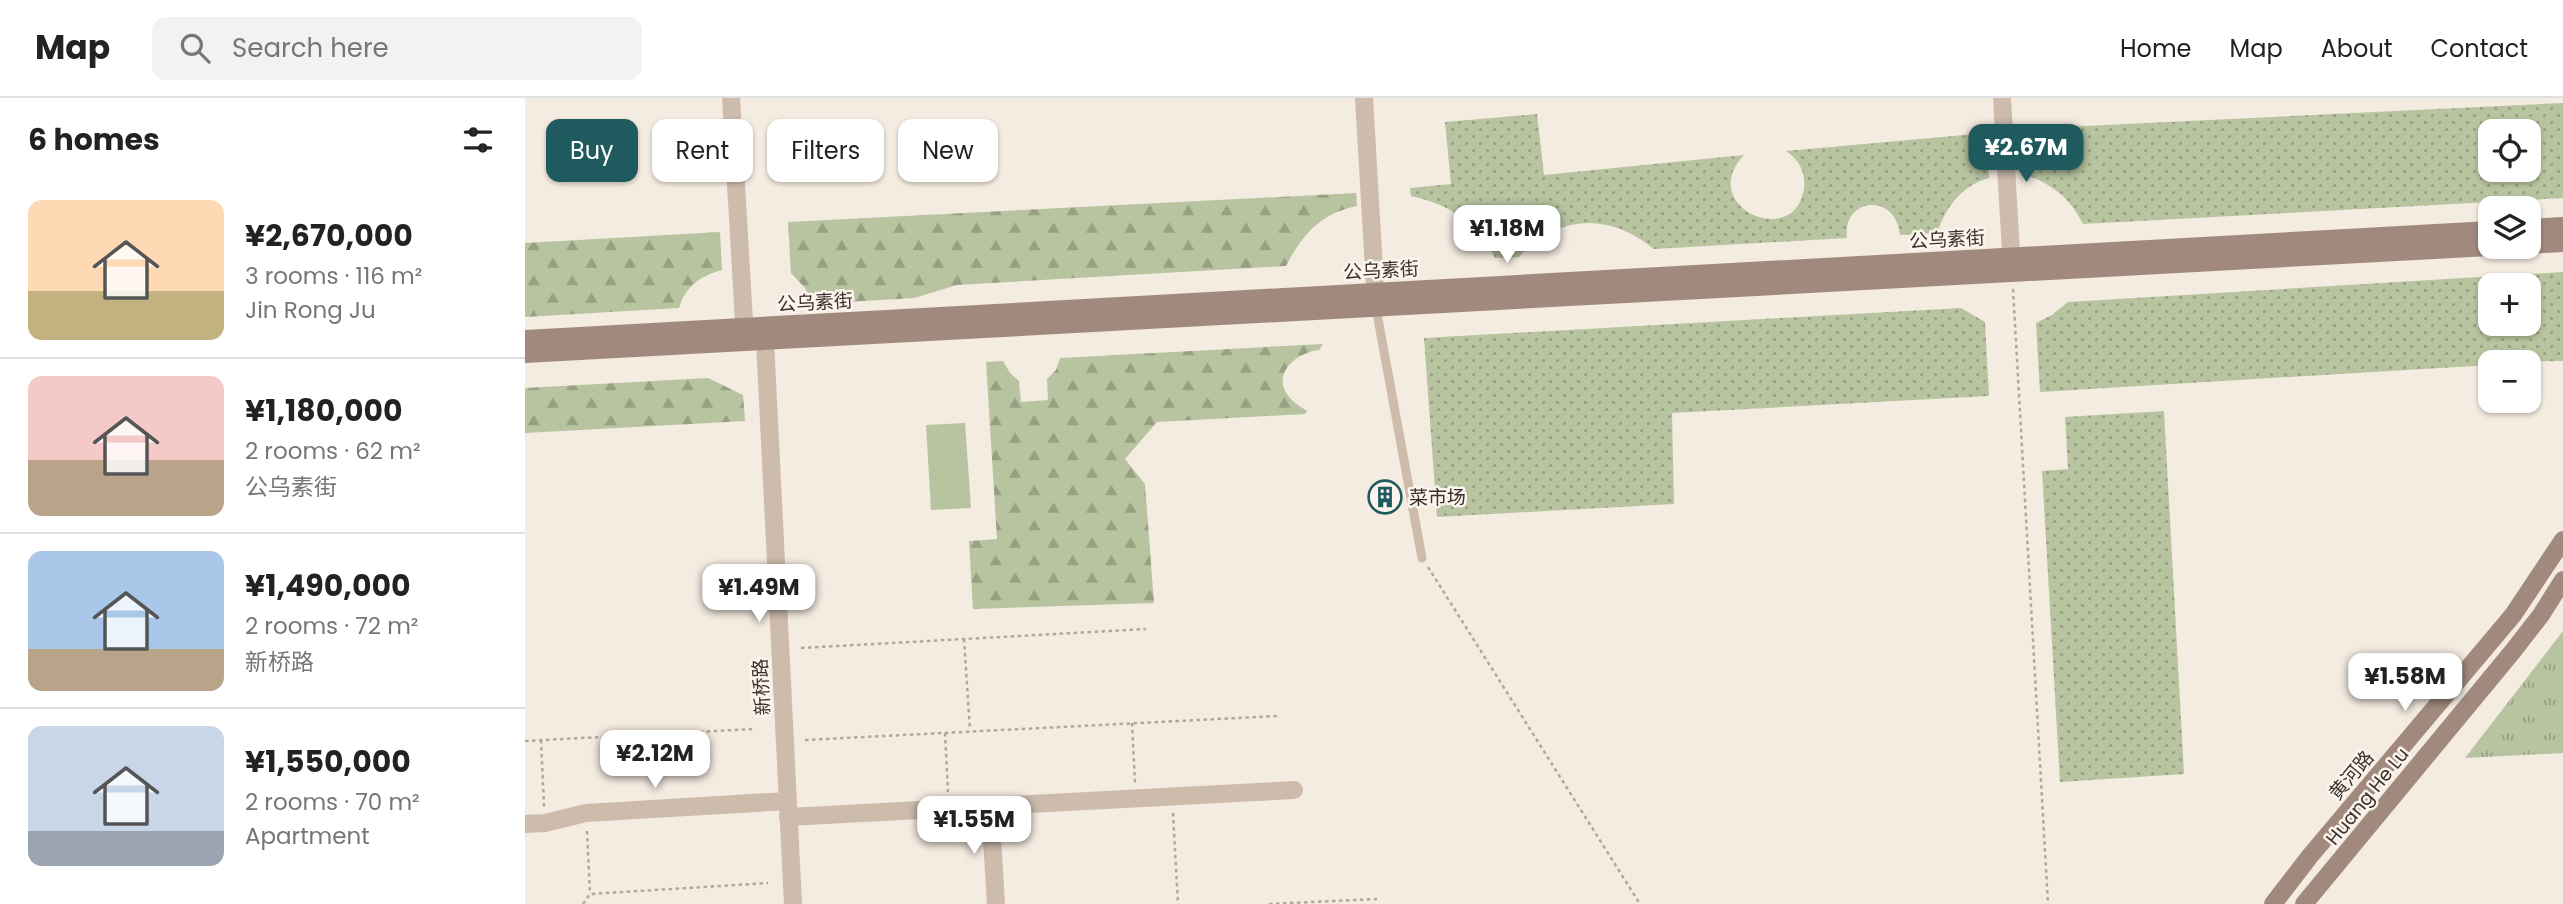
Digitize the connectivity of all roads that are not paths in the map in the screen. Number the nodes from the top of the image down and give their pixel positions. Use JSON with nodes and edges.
{"nodes":[{"id":1,"x":731,"y":98,"type":"edge"},
{"id":2,"x":1364,"y":98,"type":"edge"},
{"id":3,"x":2002,"y":98,"type":"edge"},
{"id":4,"x":2563,"y":226,"type":"edge"},
{"id":5,"x":2541,"y":227,"type":"edge"},
{"id":6,"x":2478,"y":231,"type":"edge"},
{"id":7,"x":2563,"y":243,"type":"edge"},
{"id":8,"x":2541,"y":244,"type":"edge"},
{"id":9,"x":2478,"y":247,"type":"edge"},
{"id":10,"x":2012,"y":265,"type":"junction"},
{"id":11,"x":1375,"y":300,"type":"junction"},
{"id":12,"x":745,"y":335,"type":"junction"},
{"id":13,"x":525,"y":339,"type":"edge"},
{"id":14,"x":765,"y":341,"type":"junction"},
{"id":15,"x":525,"y":354,"type":"edge"},
{"id":16,"x":2563,"y":540,"type":"edge"},
{"id":17,"x":1422,"y":558,"type":"road end"},
{"id":18,"x":2563,"y":580,"type":"edge"},
{"id":19,"x":1294,"y":789,"type":"dead end"},
{"id":20,"x":990,"y":806,"type":"junction"},
{"id":21,"x":788,"y":809,"type":"junction"},
{"id":22,"x":525,"y":824,"type":"edge"},
{"id":23,"x":793,"y":904,"type":"edge"},
{"id":24,"x":996,"y":904,"type":"edge"},
{"id":25,"x":2273,"y":904,"type":"edge"},
{"id":26,"x":2304,"y":904,"type":"edge"}],
"edges":[{"from":1,"to":12,"type":"street"},
{"from":2,"to":11,"type":"street"},
{"from":3,"to":10,"type":"street"},
{"from":4,"to":5,"type":"main road"},
{"from":6,"to":10,"type":"main road","name":"公乌素街"},
{"from":7,"to":8,"type":"main road"},
{"from":9,"to":10,"type":"main road","name":"公乌素街"},
{"from":10,"to":11,"type":"main road","name":"公乌素街"},
{"from":11,"to":12,"type":"main road","name":"公乌素街"},
{"from":11,"to":14,"type":"main road","name":"公乌素街"},
{"from":11,"to":17,"type":"lane"},
{"from":12,"to":13,"type":"main road","name":"公乌素街"},
{"from":12,"to":14,"type":"main road","name":"公乌素街"},
{"from":12,"to":15,"type":"main road","name":"公乌素街"},
{"from":14,"to":21,"type":"street","name":"新桥路"},
{"from":16,"to":25,"type":"main road","name":"黄河路"},
{"from":18,"to":26,"type":"main road","name":"Huang He Lu"},
{"from":19,"to":20,"type":"street"},
{"from":20,"to":21,"type":"street"},
{"from":20,"to":24,"type":"street"},
{"from":21,"to":22,"type":"street"},
{"from":21,"to":23,"type":"street","name":"新桥路"}]}
